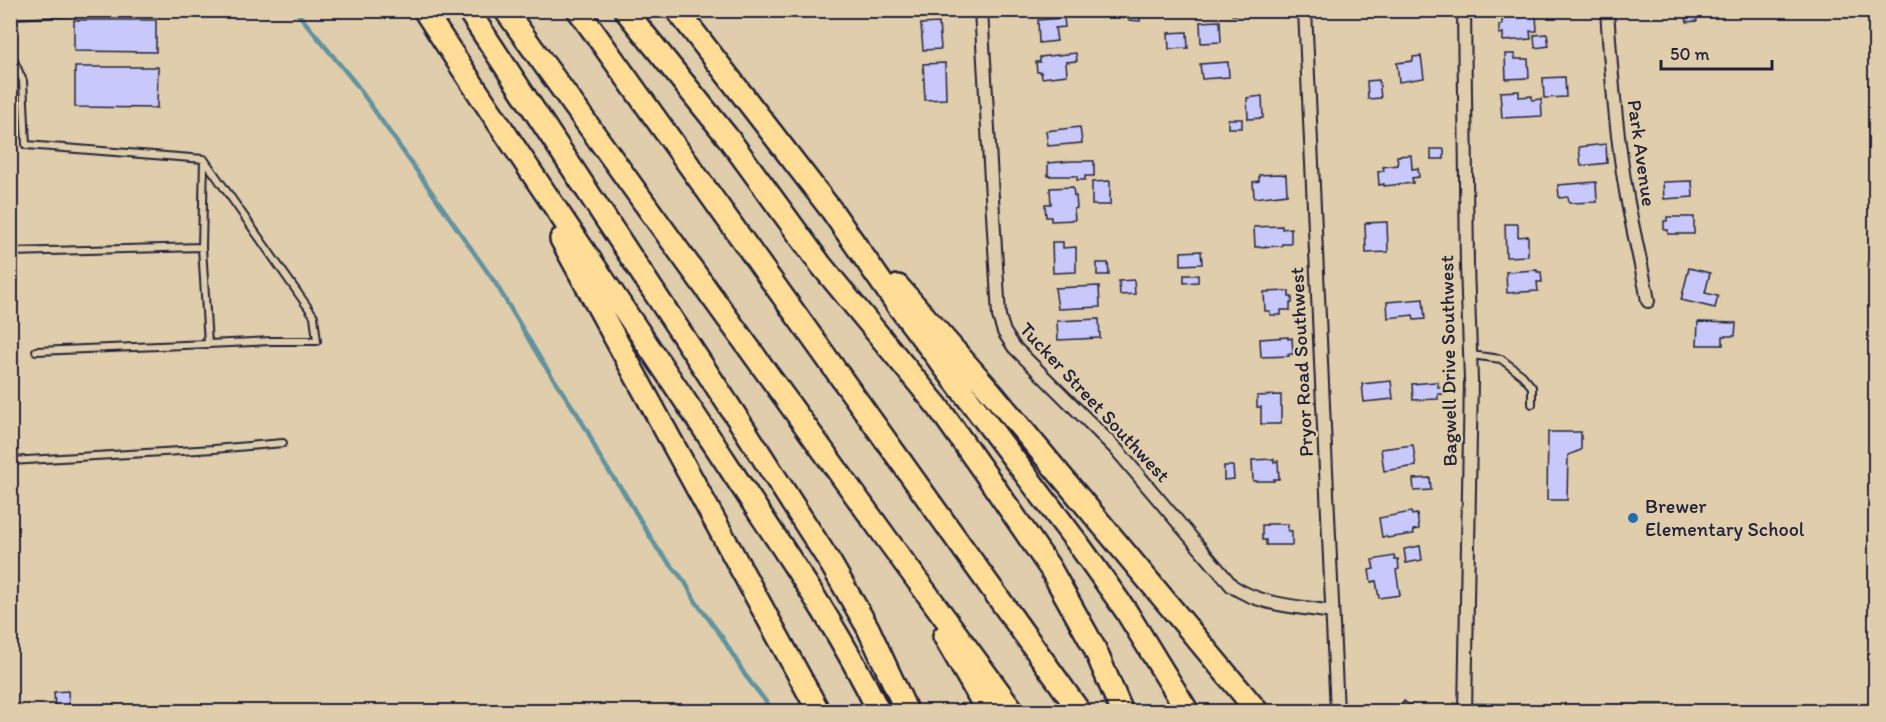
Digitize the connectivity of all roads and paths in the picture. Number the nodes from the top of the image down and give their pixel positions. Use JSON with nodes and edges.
{"nodes":[{"id":1,"x":120,"y":10,"type":"edge"},
{"id":2,"x":424,"y":10,"type":"edge"},
{"id":3,"x":468,"y":10,"type":"edge"},
{"id":4,"x":505,"y":10,"type":"edge"},
{"id":5,"x":578,"y":10,"type":"edge"},
{"id":6,"x":625,"y":10,"type":"edge"},
{"id":7,"x":677,"y":10,"type":"edge"},
{"id":8,"x":981,"y":10,"type":"edge"},
{"id":9,"x":1305,"y":10,"type":"edge"},
{"id":10,"x":1464,"y":10,"type":"edge"},
{"id":11,"x":1607,"y":10,"type":"edge"},
{"id":12,"x":10,"y":15,"type":"edge"},
{"id":13,"x":10,"y":52,"type":"edge"},
{"id":14,"x":502,"y":131,"type":"junction"},
{"id":15,"x":204,"y":159,"type":"junction"},
{"id":16,"x":832,"y":211,"type":"junction"},
{"id":17,"x":202,"y":247,"type":"junction"},
{"id":18,"x":10,"y":252,"type":"edge"},
{"id":19,"x":1648,"y":301,"type":"dead end"},
{"id":20,"x":207,"y":344,"type":"junction"},
{"id":21,"x":36,"y":351,"type":"dead end"},
{"id":22,"x":1470,"y":355,"type":"junction"},
{"id":23,"x":1532,"y":404,"type":"dead end"},
{"id":24,"x":283,"y":443,"type":"dead end"},
{"id":25,"x":10,"y":461,"type":"edge"},
{"id":26,"x":889,"y":542,"type":"junction"},
{"id":27,"x":1332,"y":612,"type":"junction"},
{"id":28,"x":819,"y":711,"type":"edge"},
{"id":29,"x":879,"y":711,"type":"edge"},
{"id":30,"x":907,"y":711,"type":"edge"},
{"id":31,"x":988,"y":711,"type":"edge"},
{"id":32,"x":1014,"y":711,"type":"edge"},
{"id":33,"x":1080,"y":711,"type":"edge"},
{"id":34,"x":1122,"y":711,"type":"edge"},
{"id":35,"x":1188,"y":711,"type":"edge"},
{"id":36,"x":1258,"y":711,"type":"edge"},
{"id":37,"x":1337,"y":711,"type":"edge"},
{"id":38,"x":1465,"y":711,"type":"edge"}],
"edges":[{"from":1,"to":12,"type":"lane"},
{"from":2,"to":14,"type":"highway"},
{"from":3,"to":30,"type":"highway"},
{"from":4,"to":26,"type":"highway"},
{"from":5,"to":33,"type":"highway"},
{"from":6,"to":34,"type":"highway"},
{"from":7,"to":16,"type":"highway"},
{"from":8,"to":27,"type":"street","name":"Tucker Street Southwest"},
{"from":9,"to":27,"type":"street","name":"Pryor Road Southwest"},
{"from":10,"to":22,"type":"street","name":"Bagwell Drive Southwest"},
{"from":11,"to":19,"type":"street","name":"Park Avenue"},
{"from":13,"to":15,"type":"lane"},
{"from":14,"to":28,"type":"highway"},
{"from":14,"to":29,"type":"highway"},
{"from":15,"to":17,"type":"lane"},
{"from":15,"to":20,"type":"lane"},
{"from":16,"to":35,"type":"highway"},
{"from":16,"to":36,"type":"highway"},
{"from":17,"to":18,"type":"lane"},
{"from":17,"to":20,"type":"lane"},
{"from":20,"to":21,"type":"lane"},
{"from":22,"to":23,"type":"lane"},
{"from":22,"to":38,"type":"street","name":"Bagwell Drive Southwest"},
{"from":24,"to":25,"type":"lane"},
{"from":26,"to":31,"type":"highway"},
{"from":26,"to":32,"type":"highway"},
{"from":27,"to":37,"type":"street","name":"Pryor Road Southwest"}]}
